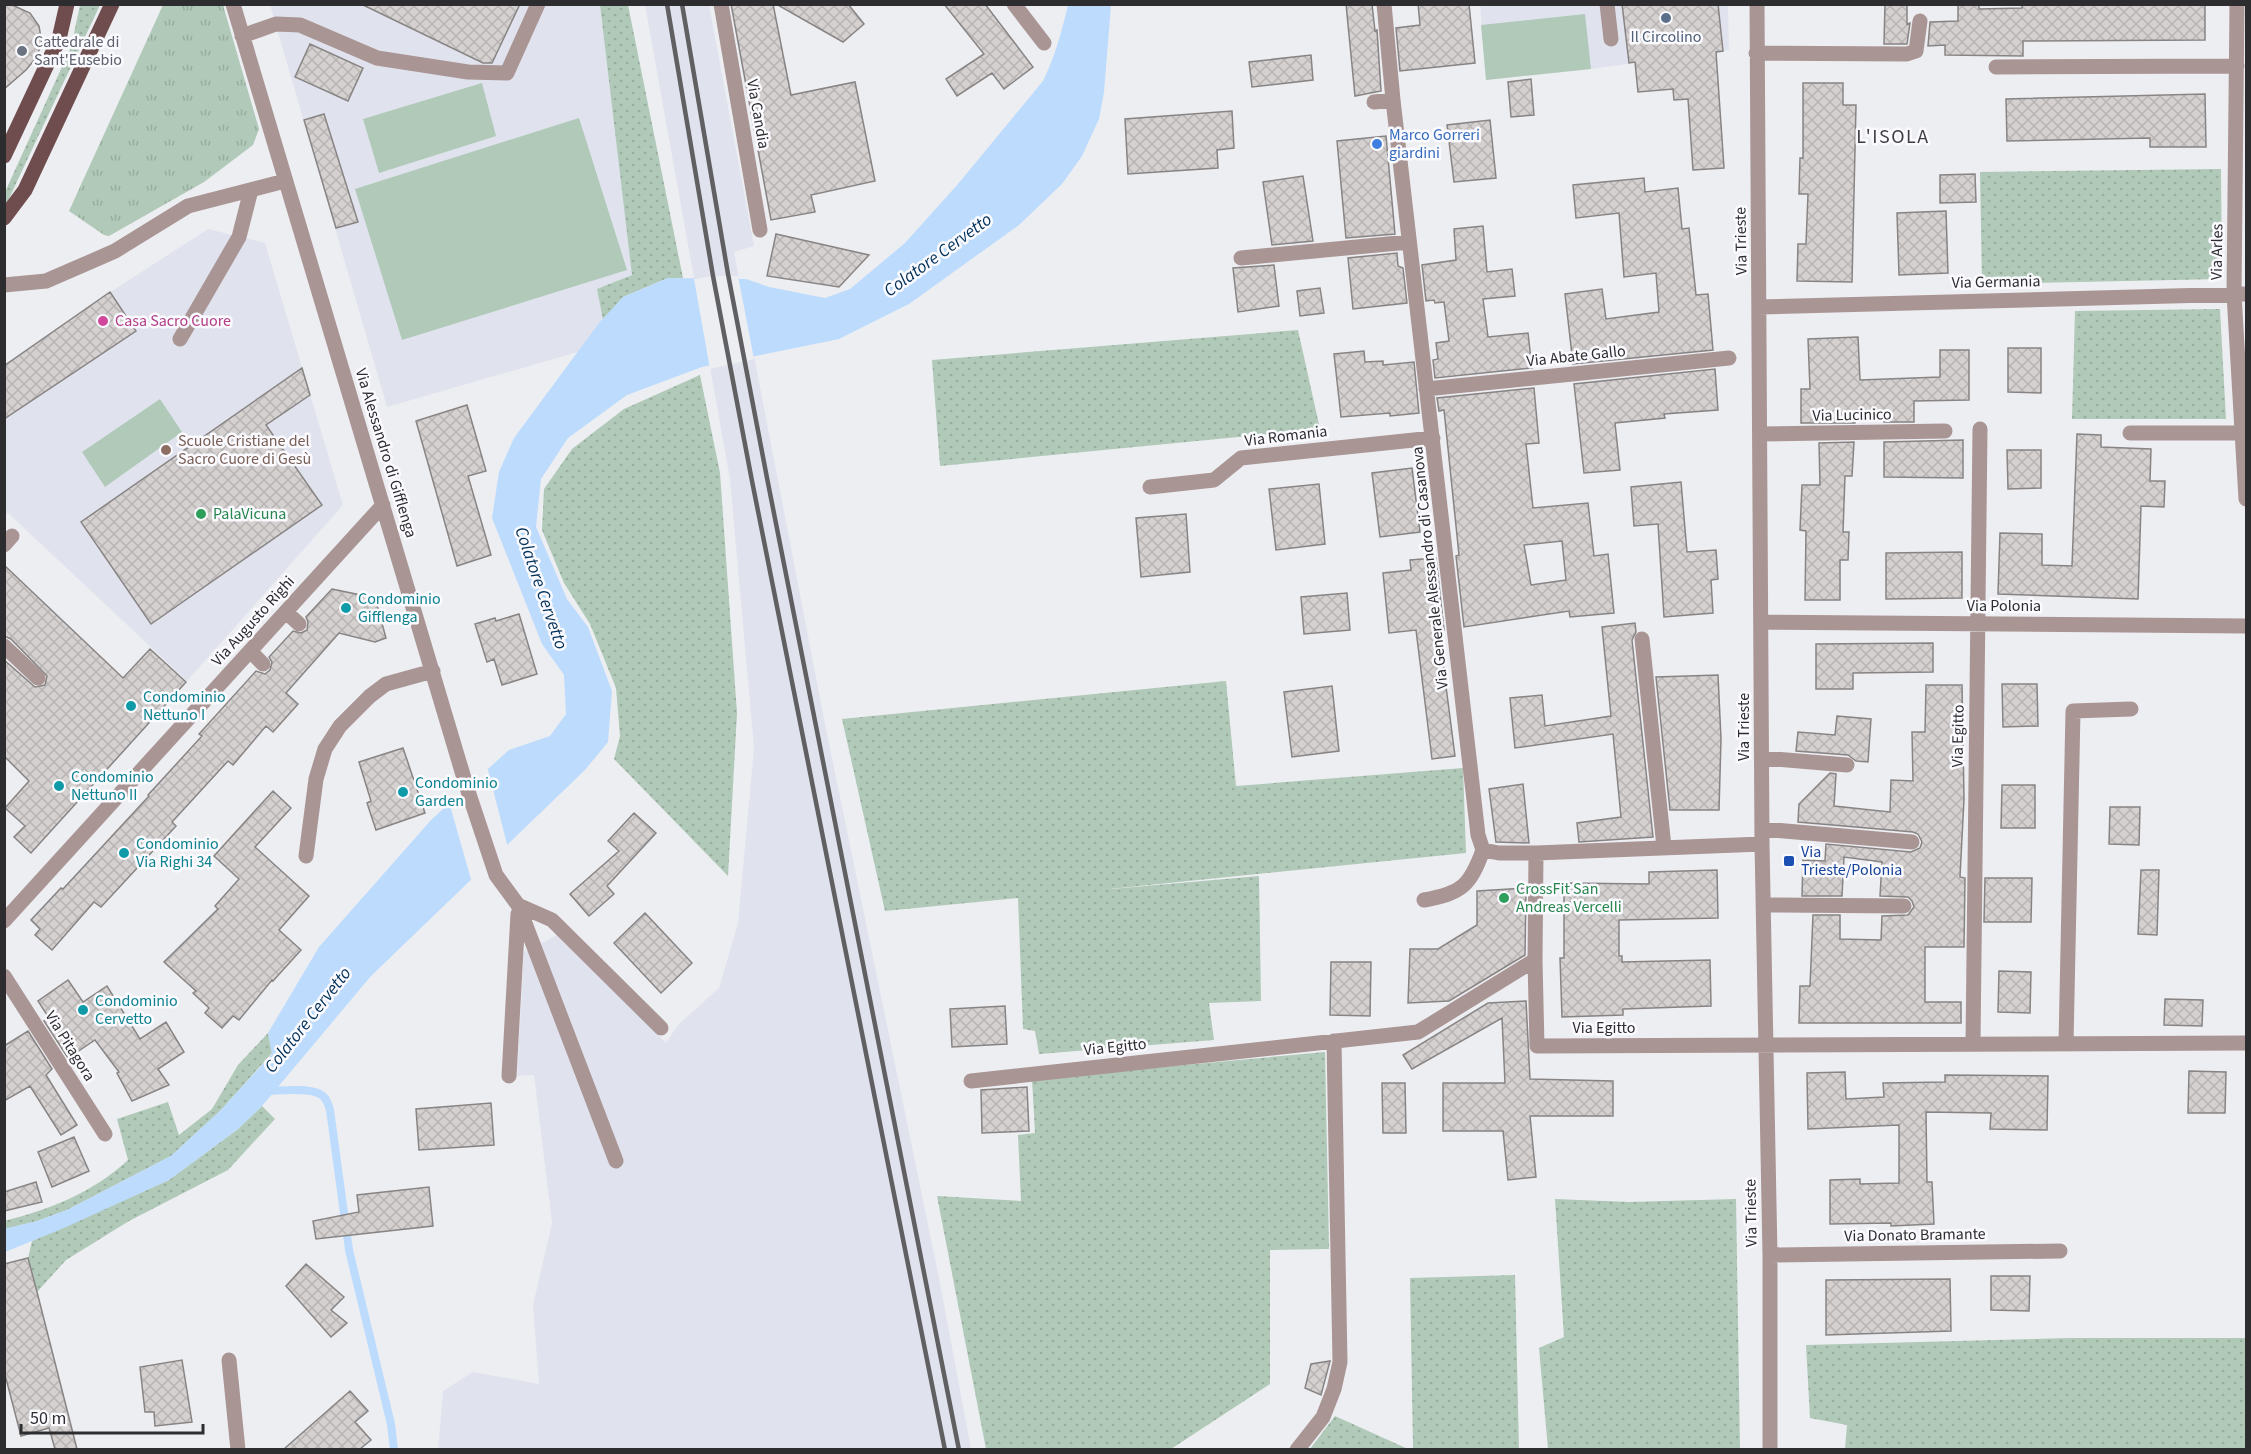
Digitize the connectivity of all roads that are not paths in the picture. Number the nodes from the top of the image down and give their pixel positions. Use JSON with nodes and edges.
{"nodes":[{"id":1,"x":67,"y":4,"type":"edge"},
{"id":2,"x":112,"y":4,"type":"edge"},
{"id":3,"x":233,"y":4,"type":"edge"},
{"id":4,"x":538,"y":4,"type":"edge"},
{"id":5,"x":721,"y":4,"type":"edge"},
{"id":6,"x":1014,"y":4,"type":"edge"},
{"id":7,"x":1384,"y":4,"type":"edge"},
{"id":8,"x":1606,"y":4,"type":"edge"},
{"id":9,"x":1757,"y":4,"type":"edge"},
{"id":10,"x":2237,"y":4,"type":"edge"},
{"id":11,"x":1920,"y":21,"type":"dead end"},
{"id":12,"x":242,"y":36,"type":"junction"},
{"id":13,"x":1611,"y":39,"type":"dead end"},
{"id":14,"x":1044,"y":43,"type":"dead end"},
{"id":15,"x":1756,"y":53,"type":"junction"},
{"id":16,"x":2237,"y":66,"type":"junction"},
{"id":17,"x":1996,"y":67,"type":"dead end"},
{"id":18,"x":1393,"y":100,"type":"junction"},
{"id":19,"x":1374,"y":102,"type":"dead end"},
{"id":20,"x":4,"y":156,"type":"edge"},
{"id":21,"x":285,"y":181,"type":"junction"},
{"id":22,"x":251,"y":190,"type":"junction"},
{"id":23,"x":4,"y":218,"type":"edge"},
{"id":24,"x":760,"y":230,"type":"dead end"},
{"id":25,"x":1409,"y":242,"type":"junction"},
{"id":26,"x":1241,"y":258,"type":"dead end"},
{"id":27,"x":4,"y":285,"type":"edge"},
{"id":28,"x":2240,"y":294,"type":"edge"},
{"id":29,"x":1760,"y":306,"type":"junction"},
{"id":30,"x":180,"y":339,"type":"dead end"},
{"id":31,"x":1728,"y":358,"type":"dead end"},
{"id":32,"x":1426,"y":389,"type":"junction"},
{"id":33,"x":1980,"y":429,"type":"dead end"},
{"id":34,"x":1945,"y":431,"type":"dead end"},
{"id":35,"x":2130,"y":432,"type":"dead end"},
{"id":36,"x":1760,"y":434,"type":"junction"},
{"id":37,"x":2243,"y":434,"type":"junction"},
{"id":38,"x":1433,"y":438,"type":"junction"},
{"id":39,"x":2246,"y":480,"type":"edge"},
{"id":40,"x":1150,"y":487,"type":"dead end"},
{"id":41,"x":2247,"y":499,"type":"edge"},
{"id":42,"x":383,"y":505,"type":"junction"},
{"id":43,"x":286,"y":612,"type":"junction"},
{"id":44,"x":1762,"y":622,"type":"junction"},
{"id":45,"x":300,"y":624,"type":"dead end"},
{"id":46,"x":1978,"y":624,"type":"junction"},
{"id":47,"x":2247,"y":626,"type":"edge"},
{"id":48,"x":1642,"y":639,"type":"dead end"},
{"id":49,"x":4,"y":646,"type":"edge"},
{"id":50,"x":250,"y":651,"type":"junction"},
{"id":51,"x":263,"y":664,"type":"dead end"},
{"id":52,"x":433,"y":671,"type":"junction"},
{"id":53,"x":39,"y":678,"type":"dead end"},
{"id":54,"x":2131,"y":709,"type":"dead end"},
{"id":55,"x":1762,"y":758,"type":"junction"},
{"id":56,"x":1847,"y":765,"type":"dead end"},
{"id":57,"x":1762,"y":836,"type":"junction"},
{"id":58,"x":1912,"y":842,"type":"dead end"},
{"id":59,"x":1664,"y":847,"type":"junction"},
{"id":60,"x":1483,"y":850,"type":"junction"},
{"id":61,"x":1536,"y":853,"type":"junction"},
{"id":62,"x":306,"y":856,"type":"dead end"},
{"id":63,"x":1424,"y":900,"type":"dead end"},
{"id":64,"x":518,"y":904,"type":"junction"},
{"id":65,"x":1763,"y":905,"type":"junction"},
{"id":66,"x":1904,"y":906,"type":"dead end"},
{"id":67,"x":4,"y":921,"type":"edge"},
{"id":68,"x":1535,"y":960,"type":"junction"},
{"id":69,"x":4,"y":976,"type":"edge"},
{"id":70,"x":661,"y":1028,"type":"dead end"},
{"id":71,"x":1334,"y":1041,"type":"junction"},
{"id":72,"x":2247,"y":1043,"type":"edge"},
{"id":73,"x":1973,"y":1044,"type":"junction"},
{"id":74,"x":2066,"y":1044,"type":"junction"},
{"id":75,"x":1766,"y":1046,"type":"junction"},
{"id":76,"x":509,"y":1076,"type":"dead end"},
{"id":77,"x":971,"y":1081,"type":"dead end"},
{"id":78,"x":105,"y":1134,"type":"dead end"},
{"id":79,"x":616,"y":1161,"type":"dead end"},
{"id":80,"x":2060,"y":1251,"type":"dead end"},
{"id":81,"x":1770,"y":1255,"type":"junction"},
{"id":82,"x":229,"y":1360,"type":"dead end"},
{"id":83,"x":238,"y":1449,"type":"edge"},
{"id":84,"x":1297,"y":1449,"type":"edge"},
{"id":85,"x":1770,"y":1449,"type":"edge"}],
"edges":[{"from":1,"to":20,"type":"main road"},
{"from":2,"to":23,"type":"main road"},
{"from":3,"to":12,"type":"street","name":"Via Alessandro di Gifflenga"},
{"from":4,"to":12,"type":"street"},
{"from":5,"to":24,"type":"street","name":"Via Candia"},
{"from":6,"to":14,"type":"street"},
{"from":7,"to":18,"type":"street","name":"Via Generale Alessandro di Casanova"},
{"from":8,"to":13,"type":"street"},
{"from":9,"to":15,"type":"street","name":"Via Trieste"},
{"from":10,"to":16,"type":"street","name":"Via Arles"},
{"from":11,"to":15,"type":"street"},
{"from":12,"to":21,"type":"street","name":"Via Alessandro di Gifflenga"},
{"from":15,"to":29,"type":"street","name":"Via Trieste"},
{"from":16,"to":17,"type":"street"},
{"from":16,"to":28,"type":"street","name":"Via Arles"},
{"from":18,"to":19,"type":"street"},
{"from":18,"to":25,"type":"street","name":"Via Generale Alessandro di Casanova"},
{"from":21,"to":22,"type":"street"},
{"from":21,"to":42,"type":"street","name":"Via Alessandro di Gifflenga"},
{"from":22,"to":27,"type":"street"},
{"from":22,"to":30,"type":"street"},
{"from":25,"to":26,"type":"street"},
{"from":25,"to":32,"type":"street","name":"Via Generale Alessandro di Casanova"},
{"from":28,"to":29,"type":"street","name":"Via Germania"},
{"from":28,"to":37,"type":"street","name":"Via Arles"},
{"from":29,"to":36,"type":"street","name":"Via Trieste"},
{"from":31,"to":32,"type":"street","name":"Via Abate Gallo"},
{"from":32,"to":38,"type":"street","name":"Via Generale Alessandro di Casanova"},
{"from":33,"to":46,"type":"street","name":"Via Egitto"},
{"from":34,"to":36,"type":"street","name":"Via Lucinico"},
{"from":35,"to":37,"type":"street"},
{"from":36,"to":44,"type":"street","name":"Via Trieste"},
{"from":37,"to":39,"type":"street","name":"Via Arles"},
{"from":38,"to":40,"type":"street","name":"Via Romania"},
{"from":38,"to":60,"type":"street","name":"Via Generale Alessandro di Casanova"},
{"from":39,"to":41,"type":"street","name":"Via Arles"},
{"from":42,"to":43,"type":"street","name":"Via Augusto Righi"},
{"from":42,"to":52,"type":"street","name":"Via Alessandro di Gifflenga"},
{"from":43,"to":45,"type":"street"},
{"from":43,"to":50,"type":"street","name":"Via Augusto Righi"},
{"from":44,"to":46,"type":"street","name":"Via Polonia"},
{"from":44,"to":55,"type":"street","name":"Via Trieste"},
{"from":46,"to":47,"type":"street","name":"Via Polonia"},
{"from":46,"to":73,"type":"street","name":"Via Egitto"},
{"from":48,"to":59,"type":"street"},
{"from":49,"to":53,"type":"street"},
{"from":50,"to":51,"type":"street"},
{"from":50,"to":67,"type":"street","name":"Via Augusto Righi"},
{"from":52,"to":62,"type":"street"},
{"from":52,"to":64,"type":"street","name":"Via Alessandro di Gifflenga"},
{"from":54,"to":74,"type":"street"},
{"from":55,"to":56,"type":"street"},
{"from":55,"to":57,"type":"street","name":"Via Trieste"},
{"from":57,"to":58,"type":"street"},
{"from":57,"to":59,"type":"street"},
{"from":57,"to":65,"type":"street","name":"Via Trieste"},
{"from":59,"to":61,"type":"street"},
{"from":60,"to":61,"type":"street"},
{"from":60,"to":63,"type":"street"},
{"from":61,"to":68,"type":"street","name":"Via Egitto"},
{"from":64,"to":70,"type":"street"},
{"from":64,"to":76,"type":"street"},
{"from":64,"to":79,"type":"street"},
{"from":65,"to":66,"type":"street"},
{"from":65,"to":75,"type":"street","name":"Via Trieste"},
{"from":68,"to":71,"type":"street","name":"Via Egitto"},
{"from":68,"to":75,"type":"street","name":"Via Egitto"},
{"from":69,"to":78,"type":"street","name":"Via Pitagora"},
{"from":71,"to":77,"type":"street","name":"Via Egitto"},
{"from":71,"to":84,"type":"street"},
{"from":72,"to":74,"type":"street","name":"Via Egitto"},
{"from":73,"to":74,"type":"street","name":"Via Egitto"},
{"from":73,"to":75,"type":"street","name":"Via Egitto"},
{"from":75,"to":81,"type":"street","name":"Via Trieste"},
{"from":80,"to":81,"type":"street","name":"Via Donato Bramante"},
{"from":81,"to":85,"type":"street","name":"Via Trieste"},
{"from":82,"to":83,"type":"street"}]}
